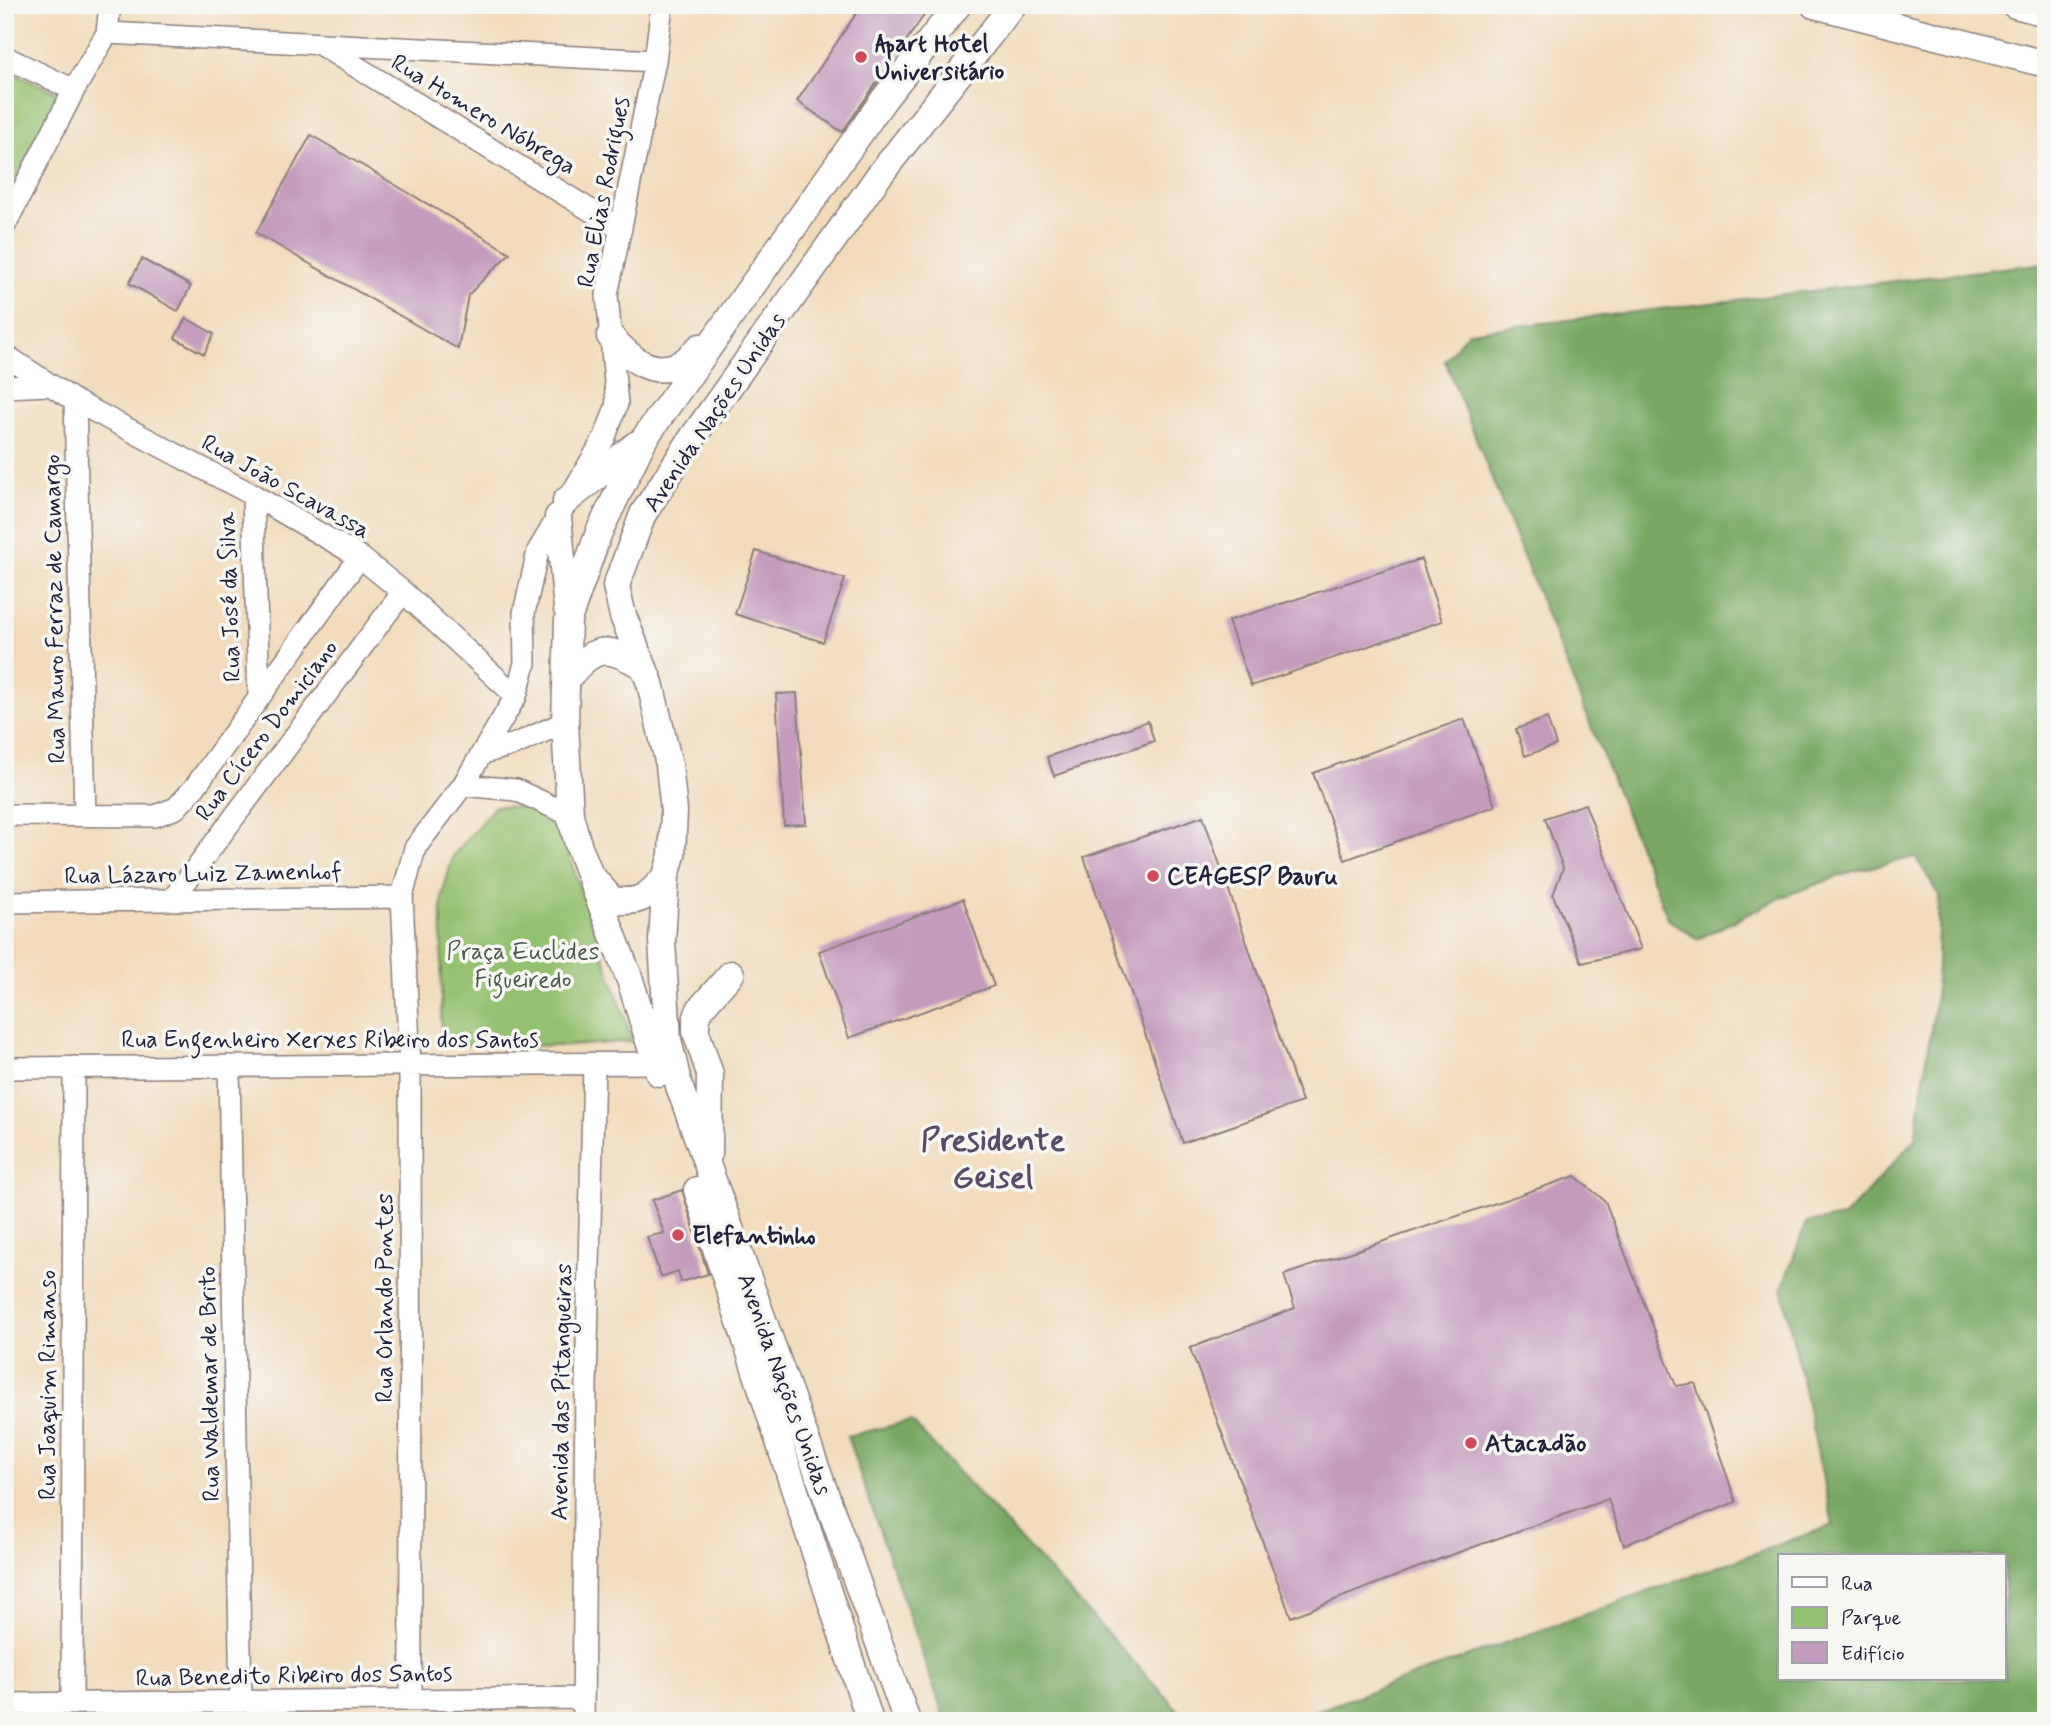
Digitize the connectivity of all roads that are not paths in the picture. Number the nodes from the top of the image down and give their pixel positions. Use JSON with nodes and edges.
{"nodes":[{"id":1,"x":110,"y":5,"type":"edge"},
{"id":2,"x":662,"y":5,"type":"edge"},
{"id":3,"x":958,"y":5,"type":"edge"},
{"id":4,"x":1013,"y":5,"type":"edge"},
{"id":5,"x":1814,"y":5,"type":"edge"},
{"id":6,"x":2015,"y":5,"type":"edge"},
{"id":7,"x":2046,"y":13,"type":"edge"},
{"id":8,"x":107,"y":33,"type":"junction"},
{"id":9,"x":319,"y":44,"type":"junction"},
{"id":10,"x":5,"y":57,"type":"edge"},
{"id":11,"x":655,"y":61,"type":"junction"},
{"id":12,"x":2046,"y":65,"type":"edge"},
{"id":13,"x":74,"y":90,"type":"junction"},
{"id":14,"x":5,"y":225,"type":"edge"},
{"id":15,"x":621,"y":229,"type":"junction"},
{"id":16,"x":725,"y":324,"type":"junction"},
{"id":17,"x":610,"y":336,"type":"junction"},
{"id":18,"x":5,"y":355,"type":"edge"},
{"id":19,"x":49,"y":385,"type":"junction"},
{"id":20,"x":5,"y":387,"type":"edge"},
{"id":21,"x":75,"y":401,"type":"junction"},
{"id":22,"x":644,"y":439,"type":"junction"},
{"id":23,"x":253,"y":495,"type":"junction"},
{"id":24,"x":562,"y":509,"type":"junction"},
{"id":25,"x":360,"y":556,"type":"junction"},
{"id":26,"x":403,"y":592,"type":"junction"},
{"id":27,"x":568,"y":620,"type":"junction"},
{"id":28,"x":642,"y":666,"type":"junction"},
{"id":29,"x":567,"y":679,"type":"junction"},
{"id":30,"x":516,"y":696,"type":"junction"},
{"id":31,"x":258,"y":697,"type":"junction"},
{"id":32,"x":565,"y":722,"type":"junction"},
{"id":33,"x":483,"y":753,"type":"junction"},
{"id":34,"x":463,"y":785,"type":"junction"},
{"id":35,"x":5,"y":815,"type":"edge"},
{"id":36,"x":85,"y":815,"type":"junction"},
{"id":37,"x":570,"y":815,"type":"junction"},
{"id":38,"x":578,"y":844,"type":"junction"},
{"id":39,"x":666,"y":876,"type":"junction"},
{"id":40,"x":402,"y":897,"type":"junction"},
{"id":41,"x":172,"y":900,"type":"junction"},
{"id":42,"x":5,"y":902,"type":"edge"},
{"id":43,"x":730,"y":974,"type":"dead end"},
{"id":44,"x":656,"y":1063,"type":"junction"},
{"id":45,"x":594,"y":1064,"type":"junction"},
{"id":46,"x":229,"y":1066,"type":"junction"},
{"id":47,"x":410,"y":1066,"type":"junction"},
{"id":48,"x":74,"y":1067,"type":"junction"},
{"id":49,"x":5,"y":1068,"type":"edge"},
{"id":50,"x":708,"y":1169,"type":"junction"},
{"id":51,"x":583,"y":1698,"type":"junction"},
{"id":52,"x":411,"y":1699,"type":"junction"},
{"id":53,"x":241,"y":1702,"type":"junction"},
{"id":54,"x":5,"y":1704,"type":"edge"},
{"id":55,"x":72,"y":1704,"type":"junction"},
{"id":56,"x":146,"y":1713,"type":"edge"},
{"id":57,"x":583,"y":1721,"type":"edge"},
{"id":58,"x":870,"y":1721,"type":"edge"},
{"id":59,"x":907,"y":1721,"type":"edge"}],
"edges":[{"from":1,"to":8,"type":"street"},
{"from":2,"to":11,"type":"street","name":"Rua Elias Rodrigues"},
{"from":3,"to":16,"type":"main road","name":"Avenida Nações Unidas"},
{"from":4,"to":28,"type":"main road","name":"Avenida Nações Unidas"},
{"from":5,"to":12,"type":"main road"},
{"from":6,"to":7,"type":"main road"},
{"from":8,"to":9,"type":"street"},
{"from":8,"to":13,"type":"street"},
{"from":9,"to":11,"type":"street"},
{"from":9,"to":15,"type":"street","name":"Rua Homero Nóbrega"},
{"from":10,"to":13,"type":"street"},
{"from":11,"to":15,"type":"street","name":"Rua Elias Rodrigues"},
{"from":13,"to":14,"type":"street"},
{"from":15,"to":17,"type":"street","name":"Rua Elias Rodrigues"},
{"from":16,"to":17,"type":"main road"},
{"from":16,"to":22,"type":"main road","name":"Avenida Nações Unidas"},
{"from":17,"to":24,"type":"street","name":"Rua Elias Rodrigues"},
{"from":18,"to":19,"type":"street","name":"Rua João Scavassa"},
{"from":19,"to":20,"type":"street"},
{"from":19,"to":21,"type":"street","name":"Rua João Scavassa"},
{"from":21,"to":23,"type":"street","name":"Rua João Scavassa"},
{"from":21,"to":36,"type":"street","name":"Rua Mauro Ferraz de Camargo"},
{"from":22,"to":24,"type":"main road"},
{"from":22,"to":27,"type":"main road","name":"Avenida Nações Unidas"},
{"from":23,"to":25,"type":"street","name":"Rua João Scavassa"},
{"from":23,"to":31,"type":"street","name":"Rua José da Silva"},
{"from":24,"to":27,"type":"main road"},
{"from":24,"to":30,"type":"street","name":"Rua Elias Rodrigues"},
{"from":25,"to":26,"type":"street","name":"Rua João Scavassa"},
{"from":25,"to":31,"type":"street"},
{"from":26,"to":30,"type":"street","name":"Rua João Scavassa"},
{"from":26,"to":41,"type":"street","name":"Rua Cícero Domiciano"},
{"from":27,"to":29,"type":"main road","name":"Avenida Nações Unidas"},
{"from":28,"to":29,"type":"main road"},
{"from":28,"to":39,"type":"main road","name":"Avenida Nações Unidas"},
{"from":29,"to":32,"type":"main road","name":"Avenida Nações Unidas"},
{"from":30,"to":33,"type":"street","name":"Rua Orlando Pontes"},
{"from":31,"to":36,"type":"street"},
{"from":32,"to":33,"type":"street"},
{"from":32,"to":37,"type":"main road","name":"Avenida Nações Unidas"},
{"from":33,"to":34,"type":"street","name":"Rua Orlando Pontes"},
{"from":34,"to":37,"type":"street"},
{"from":34,"to":40,"type":"street","name":"Rua Orlando Pontes"},
{"from":35,"to":36,"type":"street"},
{"from":37,"to":38,"type":"main road","name":"Avenida Nações Unidas"},
{"from":38,"to":39,"type":"main road"},
{"from":38,"to":44,"type":"main road","name":"Avenida Nações Unidas"},
{"from":39,"to":50,"type":"main road","name":"Avenida Nações Unidas"},
{"from":40,"to":41,"type":"street","name":"Rua Lázaro Luiz Zamenhof"},
{"from":40,"to":47,"type":"street","name":"Rua Orlando Pontes"},
{"from":41,"to":42,"type":"street","name":"Rua Lázaro Luiz Zamenhof"},
{"from":43,"to":50,"type":"main road"},
{"from":44,"to":45,"type":"street","name":"Rua Engenheiro Xerxes Ribeiro dos Santos"},
{"from":44,"to":58,"type":"main road","name":"Avenida Nações Unidas"},
{"from":45,"to":47,"type":"street","name":"Rua Engenheiro Xerxes Ribeiro dos Santos"},
{"from":45,"to":51,"type":"street","name":"Avenida das Pitangueiras"},
{"from":46,"to":47,"type":"street","name":"Rua Engenheiro Xerxes Ribeiro dos Santos"},
{"from":46,"to":48,"type":"street","name":"Rua Engenheiro Xerxes Ribeiro dos Santos"},
{"from":46,"to":53,"type":"street","name":"Rua Waldemar de Brito"},
{"from":47,"to":52,"type":"street","name":"Rua Orlando Pontes"},
{"from":48,"to":49,"type":"street","name":"Rua Engenheiro Xerxes Ribeiro dos Santos"},
{"from":48,"to":55,"type":"street","name":"Rua Joaquim Rimanso"},
{"from":50,"to":59,"type":"main road","name":"Avenida Nações Unidas"},
{"from":51,"to":52,"type":"street","name":"Rua Benedito Ribeiro dos Santos"},
{"from":51,"to":57,"type":"street","name":"Avenida das Pitangueiras"},
{"from":52,"to":53,"type":"street","name":"Rua Benedito Ribeiro dos Santos"},
{"from":53,"to":56,"type":"street","name":"Rua Benedito Ribeiro dos Santos"},
{"from":54,"to":55,"type":"street","name":"Rua Benedito Ribeiro dos Santos"},
{"from":55,"to":56,"type":"street","name":"Rua Benedito Ribeiro dos Santos"}]}
